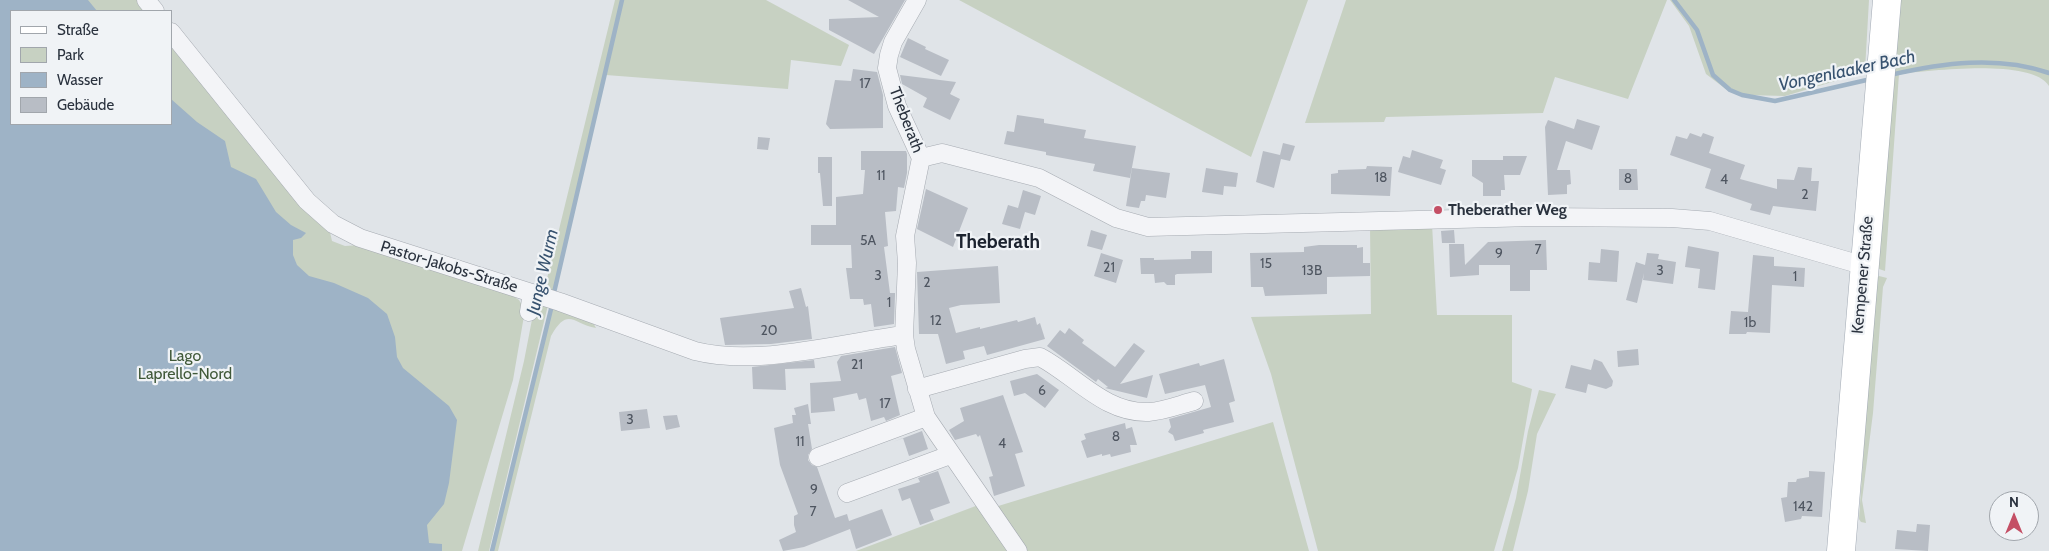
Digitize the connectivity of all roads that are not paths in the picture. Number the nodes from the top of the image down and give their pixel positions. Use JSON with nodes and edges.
{"nodes":[{"id":1,"x":146,"y":0,"type":"edge"},
{"id":2,"x":917,"y":0,"type":"edge"},
{"id":3,"x":1887,"y":0,"type":"edge"},
{"id":4,"x":154,"y":10,"type":"edge"},
{"id":5,"x":172,"y":33,"type":"edge"},
{"id":6,"x":921,"y":158,"type":"junction"},
{"id":7,"x":1865,"y":266,"type":"junction"},
{"id":8,"x":538,"y":295,"type":"junction"},
{"id":9,"x":529,"y":312,"type":"dead end"},
{"id":10,"x":904,"y":335,"type":"junction"},
{"id":11,"x":917,"y":389,"type":"junction"},
{"id":12,"x":1194,"y":401,"type":"dead end"},
{"id":13,"x":926,"y":417,"type":"junction"},
{"id":14,"x":950,"y":454,"type":"junction"},
{"id":15,"x":818,"y":457,"type":"dead end"},
{"id":16,"x":847,"y":493,"type":"dead end"},
{"id":17,"x":1018,"y":551,"type":"edge"},
{"id":18,"x":1840,"y":551,"type":"edge"}],
"edges":[{"from":1,"to":4,"type":"street"},
{"from":2,"to":6,"type":"street","name":"Theberath"},
{"from":3,"to":7,"type":"main road","name":"Kempener Straße"},
{"from":5,"to":8,"type":"street","name":"Pastor-Jakobs-Straße"},
{"from":6,"to":7,"type":"street"},
{"from":6,"to":10,"type":"street","name":"Theberath"},
{"from":7,"to":18,"type":"main road","name":"Kempener Straße"},
{"from":8,"to":9,"type":"street"},
{"from":8,"to":10,"type":"street","name":"Pastor-Jakobs-Straße"},
{"from":10,"to":11,"type":"street"},
{"from":11,"to":12,"type":"street"},
{"from":11,"to":13,"type":"street"},
{"from":13,"to":14,"type":"street"},
{"from":13,"to":15,"type":"street"},
{"from":14,"to":16,"type":"street"},
{"from":14,"to":17,"type":"street"}]}
